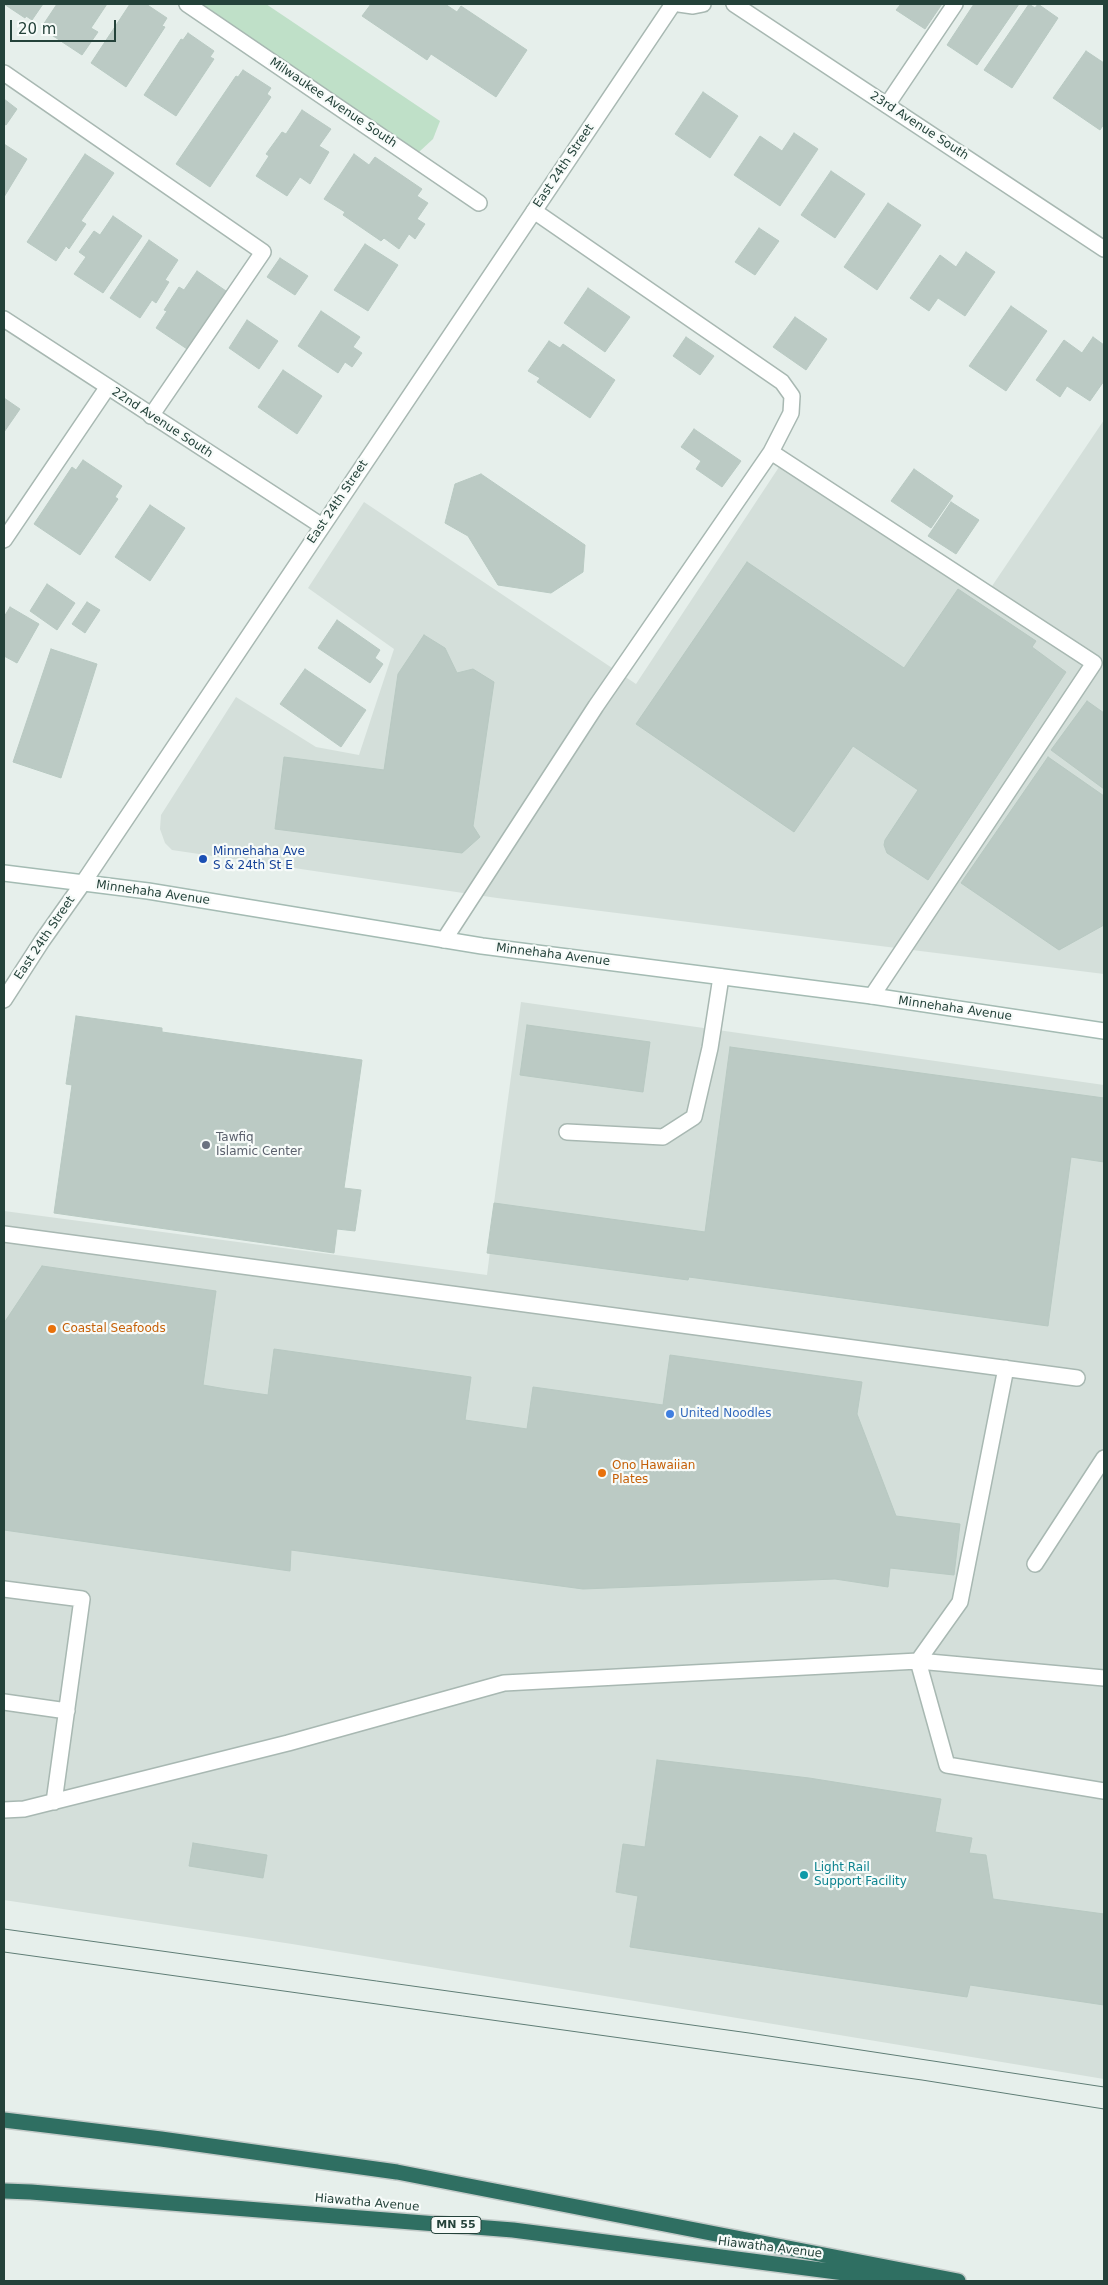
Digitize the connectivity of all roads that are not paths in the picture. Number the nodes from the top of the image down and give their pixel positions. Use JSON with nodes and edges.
{"nodes":[{"id":1,"x":187,"y":4,"type":"edge"},
{"id":2,"x":673,"y":4,"type":"edge"},
{"id":3,"x":679,"y":4,"type":"edge"},
{"id":4,"x":703,"y":4,"type":"edge"},
{"id":5,"x":734,"y":4,"type":"edge"},
{"id":6,"x":955,"y":4,"type":"edge"},
{"id":7,"x":4,"y":73,"type":"edge"},
{"id":8,"x":887,"y":106,"type":"junction"},
{"id":9,"x":479,"y":203,"type":"dead end"},
{"id":10,"x":534,"y":211,"type":"junction"},
{"id":11,"x":1104,"y":249,"type":"edge"},
{"id":12,"x":4,"y":319,"type":"edge"},
{"id":13,"x":107,"y":388,"type":"junction"},
{"id":14,"x":151,"y":416,"type":"junction"},
{"id":15,"x":771,"y":452,"type":"junction"},
{"id":16,"x":322,"y":526,"type":"junction"},
{"id":17,"x":4,"y":540,"type":"edge"},
{"id":18,"x":4,"y":873,"type":"edge"},
{"id":19,"x":83,"y":883,"type":"junction"},
{"id":20,"x":444,"y":940,"type":"junction"},
{"id":21,"x":721,"y":977,"type":"junction"},
{"id":22,"x":872,"y":996,"type":"junction"},
{"id":23,"x":4,"y":1000,"type":"edge"},
{"id":24,"x":1104,"y":1031,"type":"edge"},
{"id":25,"x":567,"y":1132,"type":"dead end"},
{"id":26,"x":4,"y":1234,"type":"edge"},
{"id":27,"x":1006,"y":1368,"type":"junction"},
{"id":28,"x":1078,"y":1378,"type":"dead end"},
{"id":29,"x":1104,"y":1458,"type":"edge"},
{"id":30,"x":1035,"y":1564,"type":"dead end"},
{"id":31,"x":4,"y":1589,"type":"edge"},
{"id":32,"x":918,"y":1661,"type":"junction"},
{"id":33,"x":1104,"y":1678,"type":"edge"},
{"id":34,"x":4,"y":1702,"type":"edge"},
{"id":35,"x":67,"y":1711,"type":"junction"},
{"id":36,"x":1104,"y":1791,"type":"edge"},
{"id":37,"x":54,"y":1802,"type":"junction"},
{"id":38,"x":4,"y":1810,"type":"edge"},
{"id":39,"x":4,"y":2120,"type":"edge"},
{"id":40,"x":4,"y":2192,"type":"edge"},
{"id":41,"x":906,"y":2281,"type":"edge"},
{"id":42,"x":958,"y":2281,"type":"edge"}],
"edges":[{"from":1,"to":9,"type":"street","name":"Milwaukee Avenue South"},
{"from":2,"to":10,"type":"street","name":"East 24th Street"},
{"from":3,"to":4,"type":"street"},
{"from":5,"to":8,"type":"street","name":"23rd Avenue South"},
{"from":6,"to":8,"type":"street"},
{"from":7,"to":14,"type":"street"},
{"from":8,"to":11,"type":"street","name":"23rd Avenue South"},
{"from":10,"to":15,"type":"street"},
{"from":10,"to":16,"type":"street","name":"East 24th Street"},
{"from":12,"to":13,"type":"street","name":"22nd Avenue South"},
{"from":13,"to":14,"type":"street","name":"22nd Avenue South"},
{"from":13,"to":17,"type":"street"},
{"from":14,"to":16,"type":"street","name":"22nd Avenue South"},
{"from":15,"to":20,"type":"street"},
{"from":15,"to":22,"type":"street"},
{"from":16,"to":19,"type":"street","name":"East 24th Street"},
{"from":18,"to":19,"type":"street","name":"Minnehaha Avenue"},
{"from":19,"to":20,"type":"street","name":"Minnehaha Avenue"},
{"from":19,"to":23,"type":"street","name":"East 24th Street"},
{"from":20,"to":21,"type":"street","name":"Minnehaha Avenue"},
{"from":21,"to":22,"type":"street","name":"Minnehaha Avenue"},
{"from":21,"to":25,"type":"street"},
{"from":22,"to":24,"type":"street","name":"Minnehaha Avenue"},
{"from":26,"to":27,"type":"street"},
{"from":27,"to":28,"type":"street"},
{"from":27,"to":32,"type":"street"},
{"from":29,"to":30,"type":"street"},
{"from":31,"to":35,"type":"street"},
{"from":32,"to":33,"type":"street"},
{"from":32,"to":36,"type":"street"},
{"from":32,"to":37,"type":"street"},
{"from":34,"to":35,"type":"street"},
{"from":35,"to":37,"type":"street"},
{"from":37,"to":38,"type":"street"},
{"from":39,"to":42,"type":"highway"},
{"from":40,"to":41,"type":"highway","name":"Hiawatha Avenue","number":"MN 55"}]}
